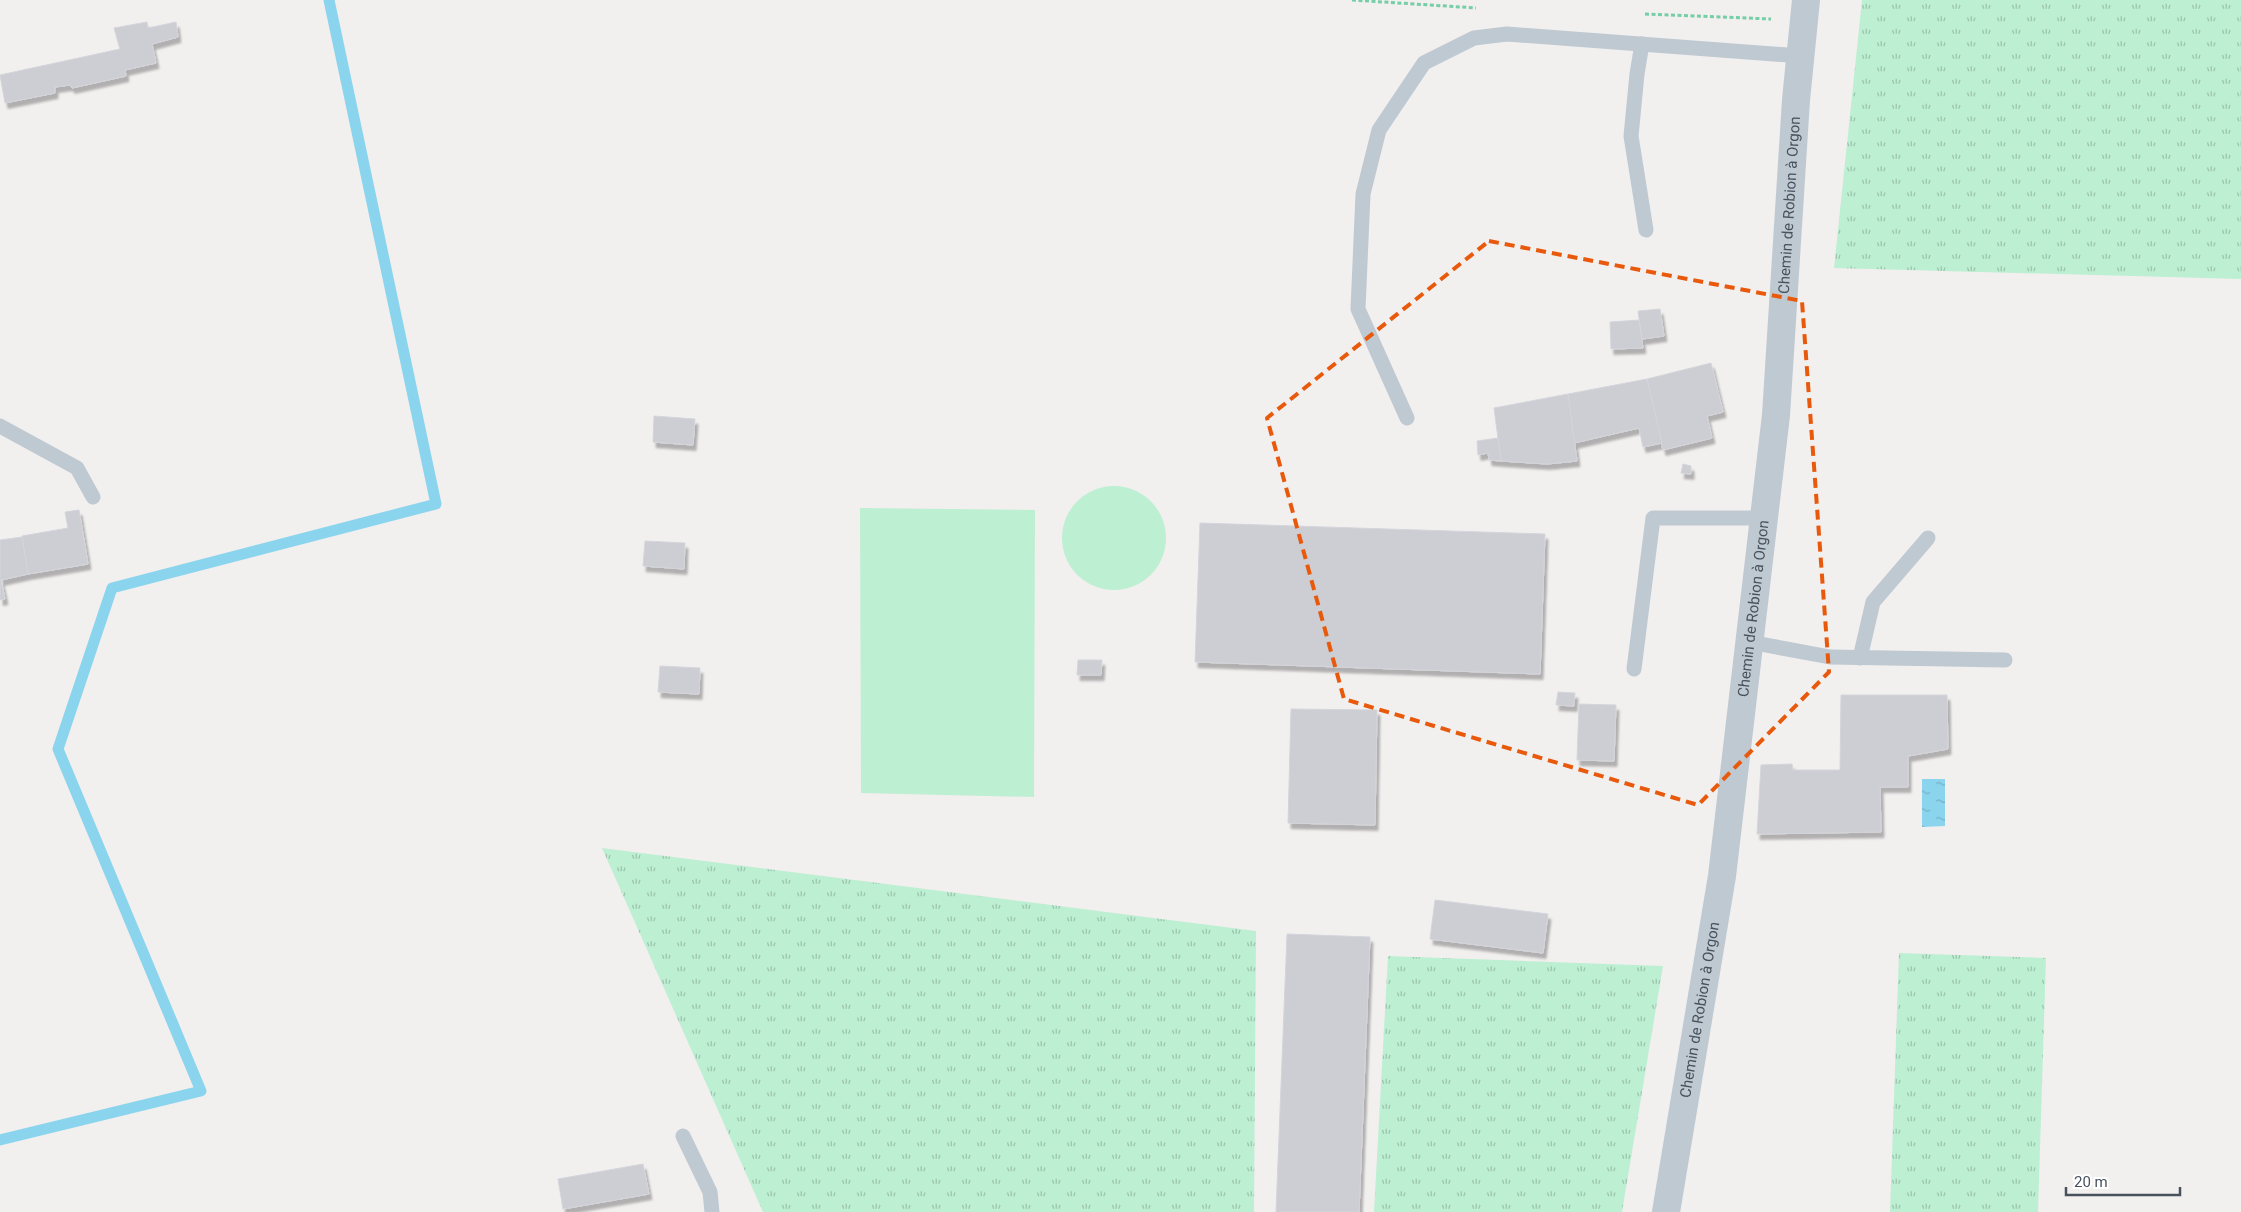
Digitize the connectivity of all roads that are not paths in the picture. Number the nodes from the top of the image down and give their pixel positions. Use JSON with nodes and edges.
{"nodes":[{"id":1,"x":1806,"y":0,"type":"edge"},
{"id":2,"x":1642,"y":44,"type":"junction"},
{"id":3,"x":1800,"y":56,"type":"junction"},
{"id":4,"x":1646,"y":230,"type":"dead end"},
{"id":5,"x":1407,"y":418,"type":"dead end"},
{"id":6,"x":0,"y":426,"type":"edge"},
{"id":7,"x":93,"y":497,"type":"dead end"},
{"id":8,"x":1764,"y":518,"type":"junction"},
{"id":9,"x":1928,"y":538,"type":"dead end"},
{"id":10,"x":1749,"y":642,"type":"junction"},
{"id":11,"x":1860,"y":658,"type":"junction"},
{"id":12,"x":2005,"y":660,"type":"dead end"},
{"id":13,"x":1634,"y":669,"type":"dead end"},
{"id":14,"x":683,"y":1136,"type":"dead end"},
{"id":15,"x":712,"y":1212,"type":"edge"},
{"id":16,"x":1666,"y":1212,"type":"edge"}],
"edges":[{"from":1,"to":3,"type":"street","name":"Chemin de Robion à Orgon"},
{"from":2,"to":3,"type":"lane"},
{"from":2,"to":4,"type":"lane"},
{"from":2,"to":5,"type":"lane"},
{"from":3,"to":8,"type":"street","name":"Chemin de Robion à Orgon"},
{"from":6,"to":7,"type":"lane"},
{"from":8,"to":10,"type":"street","name":"Chemin de Robion à Orgon"},
{"from":8,"to":13,"type":"lane"},
{"from":9,"to":11,"type":"lane"},
{"from":10,"to":11,"type":"lane"},
{"from":10,"to":16,"type":"street","name":"Chemin de Robion à Orgon"},
{"from":11,"to":12,"type":"lane"},
{"from":14,"to":15,"type":"lane"}]}
